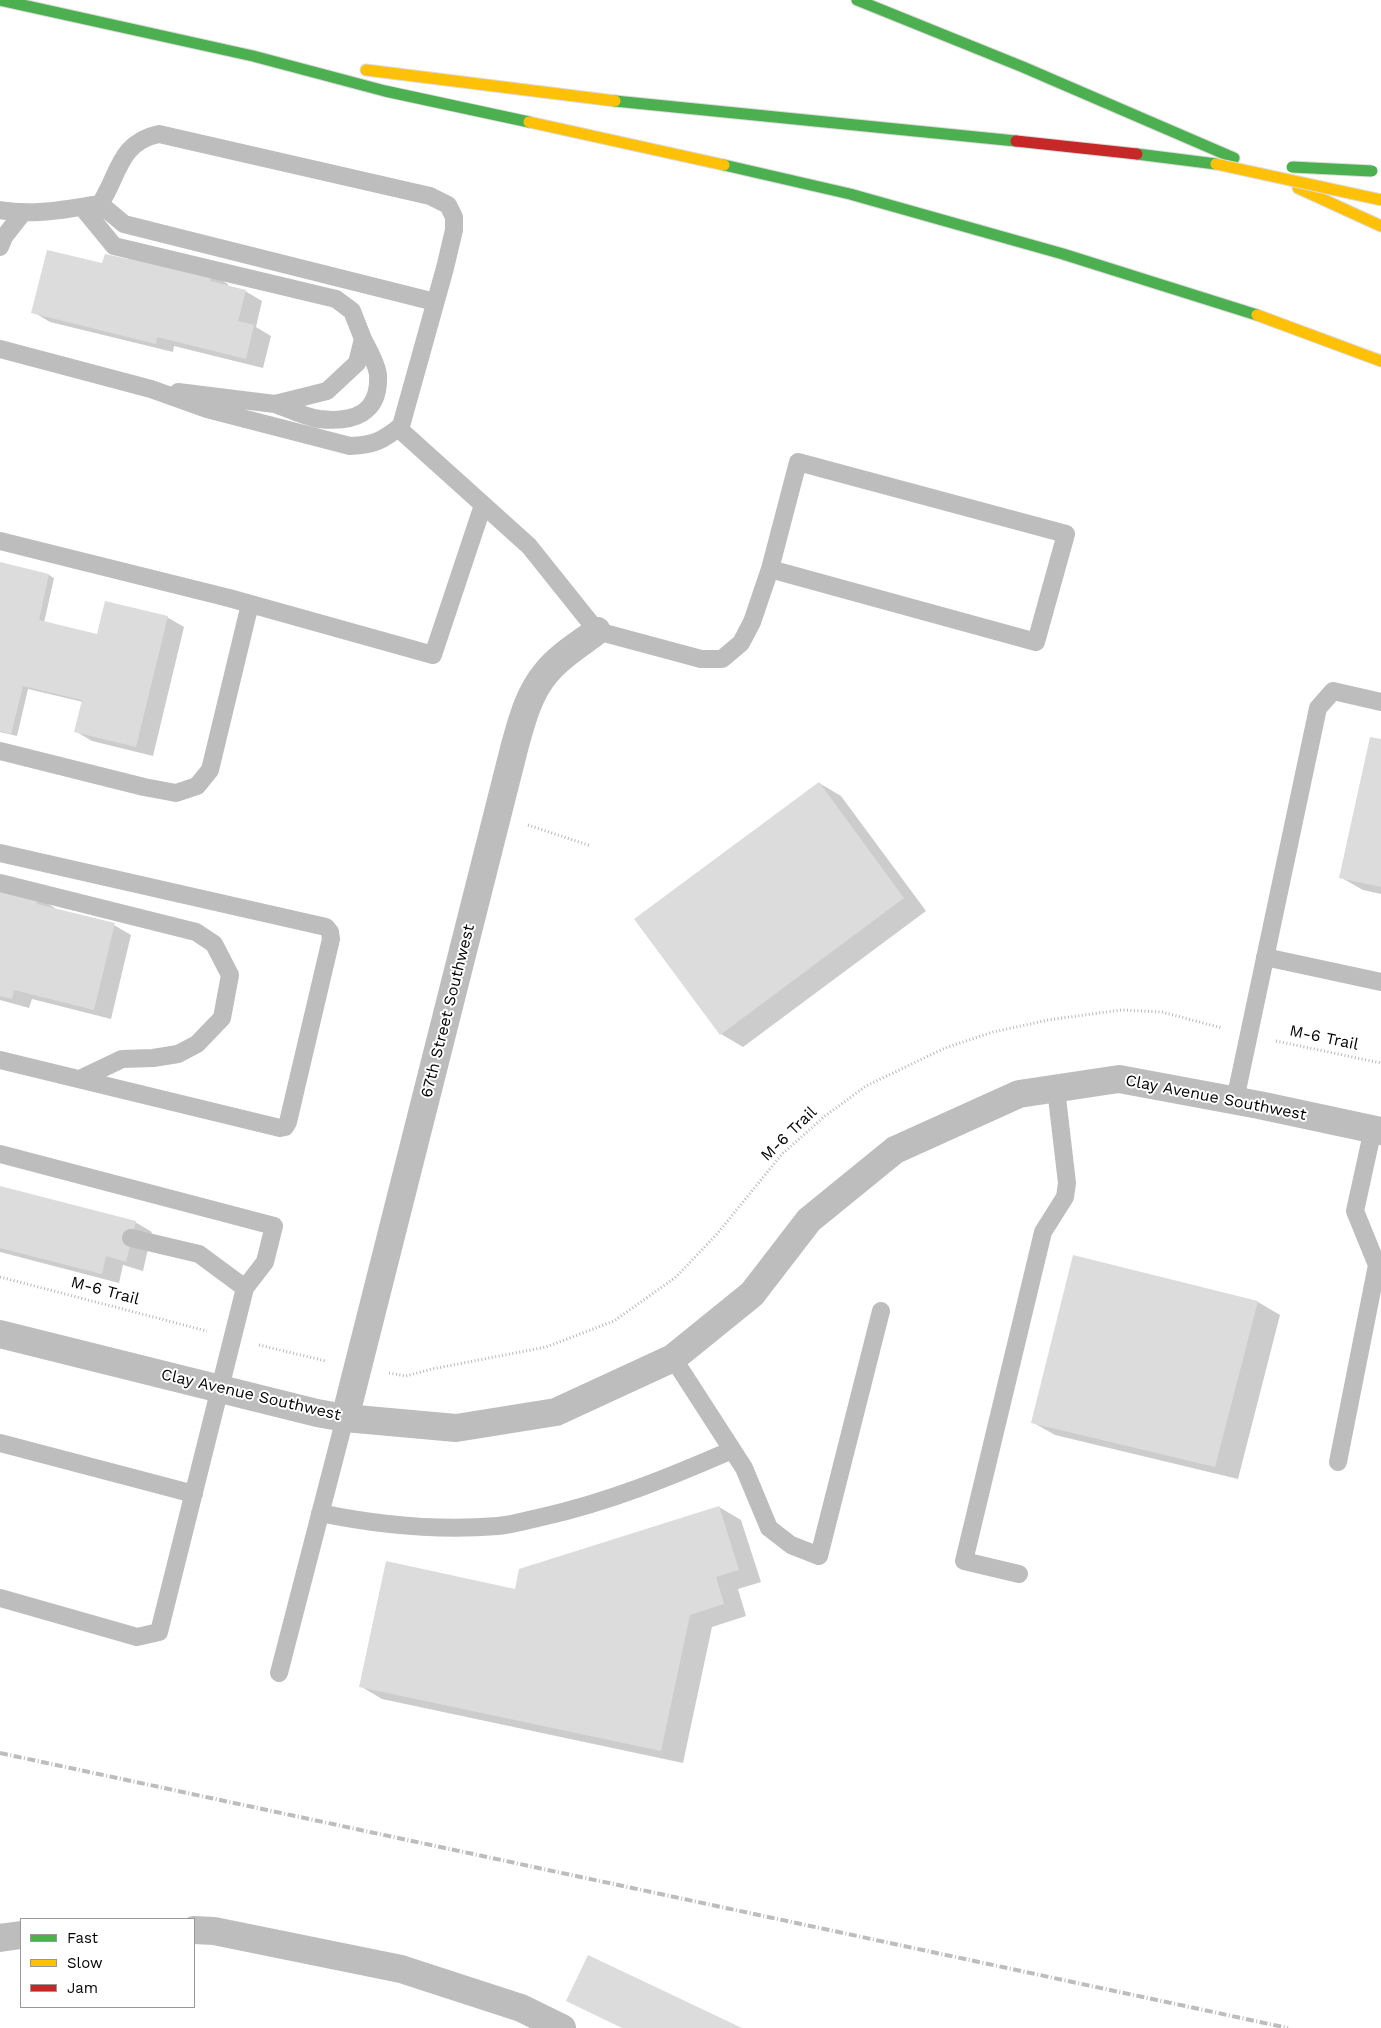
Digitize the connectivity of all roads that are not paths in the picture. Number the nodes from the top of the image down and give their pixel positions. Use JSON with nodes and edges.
{"nodes":[{"id":1,"x":0,"y":0,"type":"edge"},
{"id":2,"x":857,"y":0,"type":"edge"},
{"id":3,"x":253,"y":56,"type":"junction"},
{"id":4,"x":336,"y":66,"type":"dead end"},
{"id":5,"x":355,"y":69,"type":"dead end"},
{"id":6,"x":1204,"y":144,"type":"junction"},
{"id":7,"x":1216,"y":164,"type":"junction"},
{"id":8,"x":1376,"y":171,"type":"edge"},
{"id":9,"x":1381,"y":200,"type":"edge"},
{"id":10,"x":91,"y":205,"type":"junction"},
{"id":11,"x":0,"y":210,"type":"edge"},
{"id":12,"x":1381,"y":212,"type":"edge"},
{"id":13,"x":22,"y":214,"type":"junction"},
{"id":14,"x":1381,"y":226,"type":"edge"},
{"id":15,"x":0,"y":247,"type":"edge"},
{"id":16,"x":436,"y":302,"type":"junction"},
{"id":17,"x":364,"y":339,"type":"junction"},
{"id":18,"x":0,"y":349,"type":"edge"},
{"id":19,"x":1381,"y":361,"type":"edge"},
{"id":20,"x":151,"y":389,"type":"junction"},
{"id":21,"x":275,"y":404,"type":"junction"},
{"id":22,"x":398,"y":428,"type":"junction"},
{"id":23,"x":483,"y":505,"type":"junction"},
{"id":24,"x":0,"y":541,"type":"edge"},
{"id":25,"x":770,"y":568,"type":"junction"},
{"id":26,"x":250,"y":604,"type":"junction"},
{"id":27,"x":597,"y":631,"type":"junction"},
{"id":28,"x":1381,"y":702,"type":"edge"},
{"id":29,"x":0,"y":752,"type":"edge"},
{"id":30,"x":0,"y":853,"type":"edge"},
{"id":31,"x":0,"y":883,"type":"edge"},
{"id":32,"x":1265,"y":957,"type":"junction"},
{"id":33,"x":1381,"y":982,"type":"edge"},
{"id":34,"x":0,"y":1060,"type":"edge"},
{"id":35,"x":80,"y":1079,"type":"junction"},
{"id":36,"x":1056,"y":1089,"type":"junction"},
{"id":37,"x":1235,"y":1100,"type":"junction"},
{"id":38,"x":1377,"y":1130,"type":"edge"},
{"id":39,"x":0,"y":1154,"type":"edge"},
{"id":40,"x":131,"y":1238,"type":"dead end"},
{"id":41,"x":244,"y":1288,"type":"junction"},
{"id":42,"x":881,"y":1311,"type":"dead end"},
{"id":43,"x":0,"y":1334,"type":"edge"},
{"id":44,"x":673,"y":1358,"type":"junction"},
{"id":45,"x":220,"y":1389,"type":"junction"},
{"id":46,"x":345,"y":1418,"type":"junction"},
{"id":47,"x":0,"y":1443,"type":"edge"},
{"id":48,"x":732,"y":1450,"type":"junction"},
{"id":49,"x":1338,"y":1462,"type":"dead end"},
{"id":50,"x":194,"y":1494,"type":"junction"},
{"id":51,"x":320,"y":1513,"type":"junction"},
{"id":52,"x":1019,"y":1574,"type":"dead end"},
{"id":53,"x":0,"y":1598,"type":"edge"},
{"id":54,"x":279,"y":1673,"type":"dead end"},
{"id":55,"x":195,"y":1930,"type":"edge"},
{"id":56,"x":20,"y":1935,"type":"edge"},
{"id":57,"x":0,"y":1938,"type":"edge"},
{"id":58,"x":562,"y":2028,"type":"edge"}],
"edges":[{"from":1,"to":3,"type":"highway"},
{"from":2,"to":6,"type":"highway"},
{"from":3,"to":4,"type":"highway"},
{"from":3,"to":19,"type":"highway"},
{"from":5,"to":7,"type":"highway"},
{"from":6,"to":12,"type":"highway"},
{"from":6,"to":14,"type":"highway"},
{"from":7,"to":8,"type":"highway","bridge":true},
{"from":7,"to":9,"type":"highway","bridge":true},
{"from":10,"to":13,"type":"lane"},
{"from":10,"to":16,"type":"lane"},
{"from":10,"to":16,"type":"lane"},
{"from":10,"to":17,"type":"lane"},
{"from":11,"to":13,"type":"lane"},
{"from":13,"to":15,"type":"lane"},
{"from":16,"to":22,"type":"lane"},
{"from":17,"to":21,"type":"lane"},
{"from":17,"to":21,"type":"lane"},
{"from":18,"to":20,"type":"lane"},
{"from":20,"to":21,"type":"lane"},
{"from":20,"to":22,"type":"lane"},
{"from":22,"to":23,"type":"lane"},
{"from":23,"to":26,"type":"lane"},
{"from":23,"to":27,"type":"lane"},
{"from":24,"to":26,"type":"lane"},
{"from":25,"to":25,"type":"lane"},
{"from":25,"to":27,"type":"lane"},
{"from":26,"to":29,"type":"lane"},
{"from":27,"to":46,"type":"street","name":"67th Street Southwest"},
{"from":28,"to":32,"type":"lane"},
{"from":30,"to":35,"type":"lane"},
{"from":31,"to":35,"type":"lane"},
{"from":32,"to":33,"type":"lane"},
{"from":32,"to":37,"type":"lane"},
{"from":34,"to":35,"type":"lane"},
{"from":36,"to":37,"type":"street","name":"Clay Avenue Southwest"},
{"from":36,"to":44,"type":"street","name":"Clay Avenue Southwest"},
{"from":36,"to":52,"type":"lane"},
{"from":37,"to":38,"type":"street","name":"Clay Avenue Southwest"},
{"from":38,"to":49,"type":"lane"},
{"from":39,"to":41,"type":"lane"},
{"from":40,"to":41,"type":"lane"},
{"from":41,"to":45,"type":"lane"},
{"from":42,"to":48,"type":"lane"},
{"from":43,"to":45,"type":"street","name":"Clay Avenue Southwest"},
{"from":44,"to":46,"type":"street","name":"Clay Avenue Southwest"},
{"from":44,"to":48,"type":"lane"},
{"from":45,"to":46,"type":"street","name":"Clay Avenue Southwest"},
{"from":45,"to":50,"type":"lane"},
{"from":46,"to":51,"type":"lane"},
{"from":47,"to":50,"type":"lane"},
{"from":48,"to":51,"type":"lane"},
{"from":50,"to":53,"type":"lane"},
{"from":51,"to":54,"type":"lane"},
{"from":55,"to":58,"type":"street"},
{"from":56,"to":57,"type":"street"}]}
